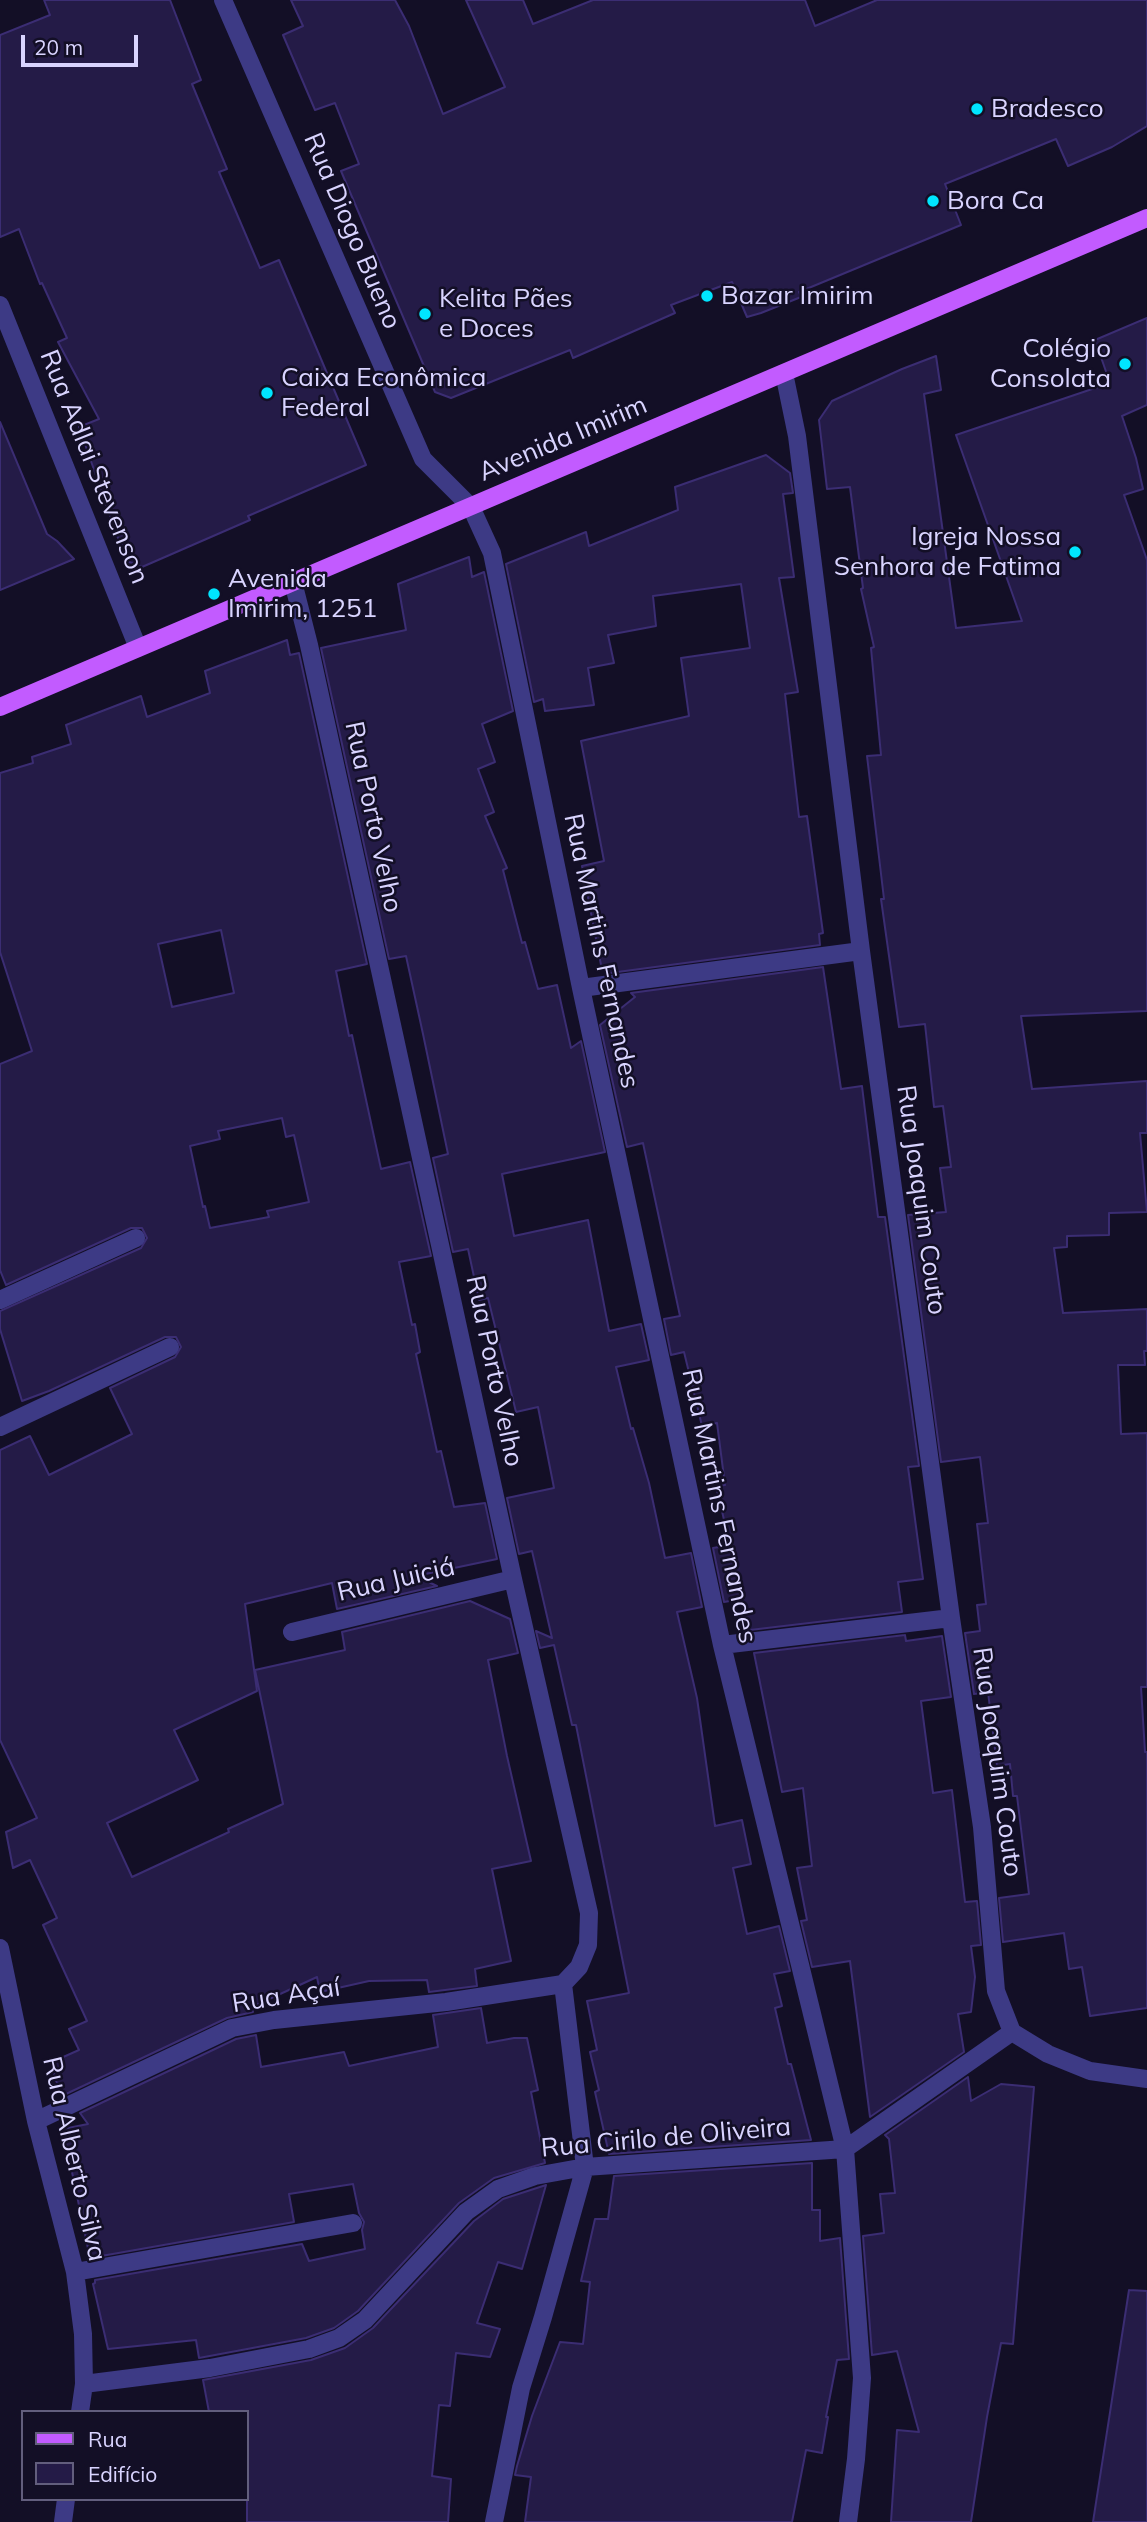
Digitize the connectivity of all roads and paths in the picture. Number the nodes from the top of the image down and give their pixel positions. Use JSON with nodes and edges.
{"nodes":[{"id":1,"x":223,"y":0,"type":"edge"},
{"id":2,"x":1147,"y":218,"type":"edge"},
{"id":3,"x":0,"y":305,"type":"edge"},
{"id":4,"x":784,"y":373,"type":"junction"},
{"id":5,"x":471,"y":507,"type":"junction"},
{"id":6,"x":293,"y":582,"type":"junction"},
{"id":7,"x":138,"y":648,"type":"junction"},
{"id":8,"x":0,"y":707,"type":"edge"},
{"id":9,"x":861,"y":951,"type":"junction"},
{"id":10,"x":581,"y":988,"type":"junction"},
{"id":11,"x":136,"y":1238,"type":"dead end"},
{"id":12,"x":0,"y":1300,"type":"edge"},
{"id":13,"x":170,"y":1347,"type":"dead end"},
{"id":14,"x":0,"y":1427,"type":"edge"},
{"id":15,"x":513,"y":1579,"type":"junction"},
{"id":16,"x":951,"y":1618,"type":"junction"},
{"id":17,"x":292,"y":1632,"type":"dead end"},
{"id":18,"x":722,"y":1645,"type":"junction"},
{"id":19,"x":0,"y":1948,"type":"edge"},
{"id":20,"x":563,"y":1984,"type":"junction"},
{"id":21,"x":1012,"y":2032,"type":"junction"},
{"id":22,"x":1147,"y":2078,"type":"edge"},
{"id":23,"x":36,"y":2121,"type":"junction"},
{"id":24,"x":845,"y":2149,"type":"junction"},
{"id":25,"x":585,"y":2167,"type":"junction"},
{"id":26,"x":353,"y":2223,"type":"dead end"},
{"id":27,"x":75,"y":2272,"type":"junction"},
{"id":28,"x":84,"y":2384,"type":"junction"},
{"id":29,"x":80,"y":2410,"type":"edge"},
{"id":30,"x":66,"y":2501,"type":"edge"},
{"id":31,"x":62,"y":2522,"type":"edge"},
{"id":32,"x":494,"y":2522,"type":"edge"},
{"id":33,"x":848,"y":2522,"type":"edge"}],
"edges":[{"from":1,"to":5,"type":"street","name":"Rua Diogo Bueno"},
{"from":2,"to":4,"type":"main road","name":"Avenida Imirim"},
{"from":3,"to":7,"type":"street","name":"Rua Adlai Stevenson"},
{"from":4,"to":5,"type":"main road","name":"Avenida Imirim"},
{"from":4,"to":9,"type":"street","name":"Rua Joaquim Couto"},
{"from":5,"to":6,"type":"main road","name":"Avenida Imirim"},
{"from":5,"to":10,"type":"street","name":"Rua Martins Fernandes"},
{"from":6,"to":7,"type":"main road","name":"Avenida Imirim"},
{"from":6,"to":15,"type":"street","name":"Rua Porto Velho"},
{"from":7,"to":8,"type":"main road","name":"Avenida Imirim"},
{"from":9,"to":10,"type":"street"},
{"from":9,"to":16,"type":"street","name":"Rua Joaquim Couto"},
{"from":10,"to":18,"type":"street","name":"Rua Martins Fernandes"},
{"from":11,"to":12,"type":"street"},
{"from":13,"to":14,"type":"street"},
{"from":15,"to":17,"type":"street","name":"Rua Juiciá"},
{"from":15,"to":20,"type":"street","name":"Rua Porto Velho"},
{"from":16,"to":18,"type":"street"},
{"from":16,"to":21,"type":"street","name":"Rua Joaquim Couto"},
{"from":18,"to":24,"type":"street","name":"Rua Martins Fernandes"},
{"from":19,"to":23,"type":"street","name":"Rua Alberto Silva"},
{"from":20,"to":23,"type":"street","name":"Rua Açaí"},
{"from":20,"to":25,"type":"street"},
{"from":21,"to":22,"type":"street"},
{"from":21,"to":24,"type":"street"},
{"from":23,"to":27,"type":"street","name":"Rua Alberto Silva"},
{"from":24,"to":25,"type":"street","name":"Rua Cirilo de Oliveira"},
{"from":24,"to":33,"type":"street","name":"Rua Martins Fernandes"},
{"from":25,"to":28,"type":"street","name":"Rua Cirilo de Oliveira"},
{"from":25,"to":32,"type":"street"},
{"from":26,"to":27,"type":"street"},
{"from":27,"to":28,"type":"street","name":"Rua Alberto Silva"},
{"from":28,"to":29,"type":"street","name":"Rua Alberto Silva"},
{"from":30,"to":31,"type":"street"}]}
